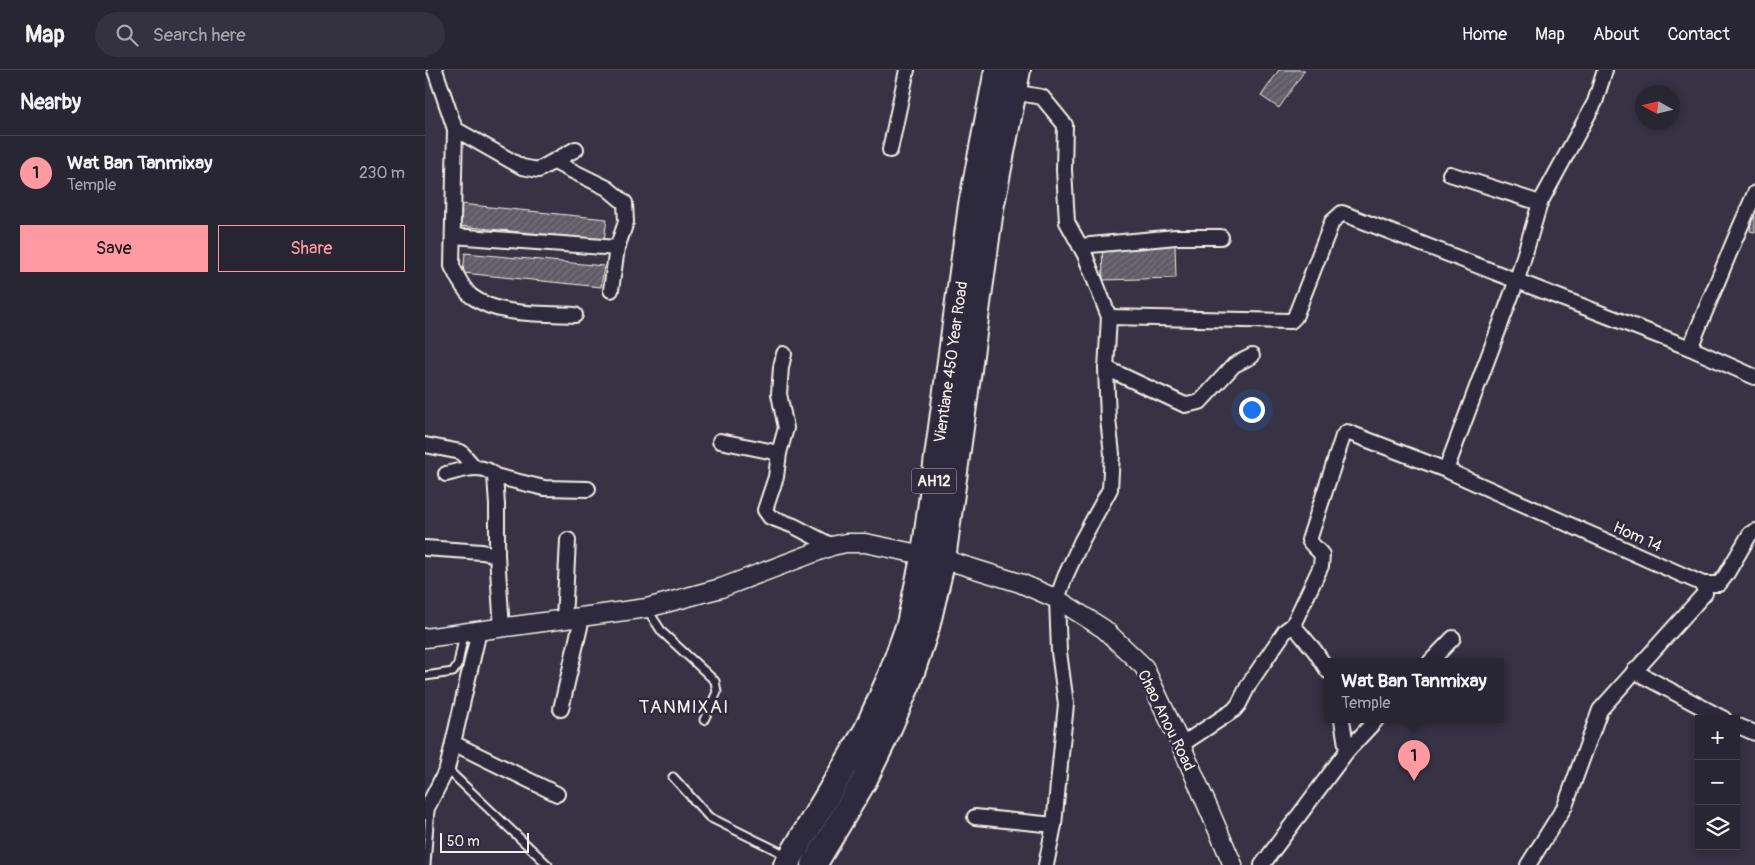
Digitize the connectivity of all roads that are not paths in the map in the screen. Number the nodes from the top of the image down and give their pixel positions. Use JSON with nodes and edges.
{"nodes":[{"id":1,"x":435,"y":70,"type":"edge"},
{"id":2,"x":907,"y":70,"type":"edge"},
{"id":3,"x":997,"y":70,"type":"edge"},
{"id":4,"x":1605,"y":70,"type":"edge"},
{"id":5,"x":1015,"y":81,"type":"edge"},
{"id":6,"x":455,"y":129,"type":"junction"},
{"id":7,"x":576,"y":149,"type":"dead end"},
{"id":8,"x":890,"y":150,"type":"dead end"},
{"id":9,"x":554,"y":162,"type":"junction"},
{"id":10,"x":1450,"y":174,"type":"dead end"},
{"id":11,"x":1755,"y":193,"type":"edge"},
{"id":12,"x":1540,"y":203,"type":"junction"},
{"id":13,"x":453,"y":236,"type":"junction"},
{"id":14,"x":1221,"y":237,"type":"dead end"},
{"id":15,"x":1080,"y":246,"type":"junction"},
{"id":16,"x":617,"y":248,"type":"junction"},
{"id":17,"x":1517,"y":280,"type":"junction"},
{"id":18,"x":611,"y":290,"type":"dead end"},
{"id":19,"x":575,"y":315,"type":"dead end"},
{"id":20,"x":1109,"y":317,"type":"junction"},
{"id":21,"x":1690,"y":348,"type":"junction"},
{"id":22,"x":784,"y":354,"type":"dead end"},
{"id":23,"x":1252,"y":356,"type":"dead end"},
{"id":24,"x":1106,"y":368,"type":"junction"},
{"id":25,"x":1755,"y":377,"type":"edge"},
{"id":26,"x":720,"y":441,"type":"dead end"},
{"id":27,"x":425,"y":446,"type":"edge"},
{"id":28,"x":779,"y":453,"type":"junction"},
{"id":29,"x":475,"y":468,"type":"junction"},
{"id":30,"x":1446,"y":470,"type":"junction"},
{"id":31,"x":446,"y":474,"type":"dead end"},
{"id":32,"x":495,"y":476,"type":"junction"},
{"id":33,"x":588,"y":489,"type":"dead end"},
{"id":34,"x":1755,"y":531,"type":"edge"},
{"id":35,"x":568,"y":540,"type":"dead end"},
{"id":36,"x":832,"y":546,"type":"junction"},
{"id":37,"x":425,"y":548,"type":"edge"},
{"id":38,"x":497,"y":556,"type":"junction"},
{"id":39,"x":934,"y":556,"type":"junction"},
{"id":40,"x":1703,"y":584,"type":"junction"},
{"id":41,"x":1057,"y":599,"type":"junction"},
{"id":42,"x":647,"y":608,"type":"junction"},
{"id":43,"x":582,"y":618,"type":"junction"},
{"id":44,"x":564,"y":620,"type":"junction"},
{"id":45,"x":1293,"y":625,"type":"junction"},
{"id":46,"x":501,"y":629,"type":"junction"},
{"id":47,"x":471,"y":632,"type":"junction"},
{"id":48,"x":425,"y":638,"type":"edge"},
{"id":49,"x":1453,"y":638,"type":"dead end"},
{"id":50,"x":1434,"y":658,"type":"edge"},
{"id":51,"x":1324,"y":665,"type":"edge"},
{"id":52,"x":1634,"y":671,"type":"junction"},
{"id":53,"x":425,"y":676,"type":"edge"},
{"id":54,"x":561,"y":709,"type":"dead end"},
{"id":55,"x":1716,"y":715,"type":"edge"},
{"id":56,"x":704,"y":720,"type":"dead end"},
{"id":57,"x":1342,"y":723,"type":"edge"},
{"id":58,"x":1374,"y":723,"type":"edge"},
{"id":59,"x":1740,"y":727,"type":"edge"},
{"id":60,"x":1755,"y":733,"type":"edge"},
{"id":61,"x":453,"y":743,"type":"junction"},
{"id":62,"x":1181,"y":745,"type":"junction"},
{"id":63,"x":1347,"y":751,"type":"junction"},
{"id":64,"x":447,"y":769,"type":"junction"},
{"id":65,"x":673,"y":777,"type":"dead end"},
{"id":66,"x":557,"y":794,"type":"dead end"},
{"id":67,"x":428,"y":807,"type":"edge"},
{"id":68,"x":975,"y":817,"type":"dead end"},
{"id":69,"x":1054,"y":825,"type":"junction"},
{"id":70,"x":788,"y":861,"type":"edge"},
{"id":71,"x":427,"y":864,"type":"edge"},
{"id":72,"x":548,"y":865,"type":"edge"},
{"id":73,"x":813,"y":865,"type":"edge"},
{"id":74,"x":1046,"y":865,"type":"edge"},
{"id":75,"x":1233,"y":865,"type":"edge"},
{"id":76,"x":1262,"y":865,"type":"edge"},
{"id":77,"x":1528,"y":865,"type":"edge"}],
"edges":[{"from":1,"to":6,"type":"street"},
{"from":2,"to":8,"type":"street"},
{"from":3,"to":39,"type":"highway","name":"Vientiane 450 Year Road","number":"AH12"},
{"from":4,"to":12,"type":"street"},
{"from":5,"to":15,"type":"street"},
{"from":5,"to":39,"type":"highway","name":"Vientiane 450 Year Road","number":"AH12"},
{"from":6,"to":9,"type":"street"},
{"from":6,"to":13,"type":"street"},
{"from":7,"to":9,"type":"street"},
{"from":9,"to":16,"type":"street"},
{"from":10,"to":12,"type":"street"},
{"from":11,"to":21,"type":"street"},
{"from":12,"to":17,"type":"street"},
{"from":13,"to":16,"type":"street"},
{"from":13,"to":19,"type":"street"},
{"from":14,"to":15,"type":"street"},
{"from":15,"to":20,"type":"street"},
{"from":16,"to":18,"type":"street"},
{"from":17,"to":20,"type":"street"},
{"from":17,"to":21,"type":"street"},
{"from":17,"to":30,"type":"street"},
{"from":20,"to":24,"type":"street"},
{"from":21,"to":25,"type":"street"},
{"from":22,"to":28,"type":"street"},
{"from":23,"to":24,"type":"street"},
{"from":24,"to":41,"type":"street"},
{"from":26,"to":28,"type":"street"},
{"from":27,"to":29,"type":"street"},
{"from":28,"to":36,"type":"street"},
{"from":29,"to":31,"type":"street"},
{"from":29,"to":32,"type":"street"},
{"from":30,"to":40,"type":"street","name":"Hom 14"},
{"from":30,"to":45,"type":"street","name":"Hom 14"},
{"from":32,"to":33,"type":"street"},
{"from":32,"to":38,"type":"street"},
{"from":34,"to":40,"type":"street"},
{"from":35,"to":44,"type":"street"},
{"from":36,"to":39,"type":"street","name":"Chao Anou Road"},
{"from":36,"to":42,"type":"street","name":"Chao Anou Road"},
{"from":37,"to":38,"type":"street"},
{"from":38,"to":46,"type":"street"},
{"from":39,"to":41,"type":"street","name":"Chao Anou Road"},
{"from":39,"to":70,"type":"highway","name":"Vientiane 450 Year Road","number":"AH12"},
{"from":39,"to":73,"type":"highway","name":"Vientiane 450 Year Road","number":"AH12"},
{"from":40,"to":52,"type":"street"},
{"from":41,"to":62,"type":"street","name":"Chao Anou Road"},
{"from":41,"to":69,"type":"street"},
{"from":42,"to":43,"type":"street","name":"Chao Anou Road"},
{"from":42,"to":56,"type":"lane"},
{"from":43,"to":44,"type":"street","name":"Chao Anou Road"},
{"from":43,"to":54,"type":"street"},
{"from":44,"to":46,"type":"street","name":"Chao Anou Road"},
{"from":45,"to":51,"type":"street"},
{"from":45,"to":62,"type":"street"},
{"from":46,"to":47,"type":"street","name":"Chao Anou Road"},
{"from":47,"to":48,"type":"street","name":"Chao Anou Road"},
{"from":47,"to":53,"type":"lane"},
{"from":47,"to":61,"type":"street"},
{"from":49,"to":50,"type":"street"},
{"from":52,"to":55,"type":"street"},
{"from":52,"to":77,"type":"street"},
{"from":57,"to":63,"type":"street"},
{"from":58,"to":63,"type":"street"},
{"from":59,"to":60,"type":"street"},
{"from":61,"to":64,"type":"street"},
{"from":61,"to":66,"type":"street"},
{"from":62,"to":75,"type":"street","name":"Chao Anou Road"},
{"from":63,"to":76,"type":"street"},
{"from":64,"to":67,"type":"street"},
{"from":64,"to":72,"type":"lane"},
{"from":65,"to":70,"type":"lane"},
{"from":67,"to":71,"type":"lane"},
{"from":68,"to":69,"type":"street"},
{"from":69,"to":74,"type":"street"}]}
